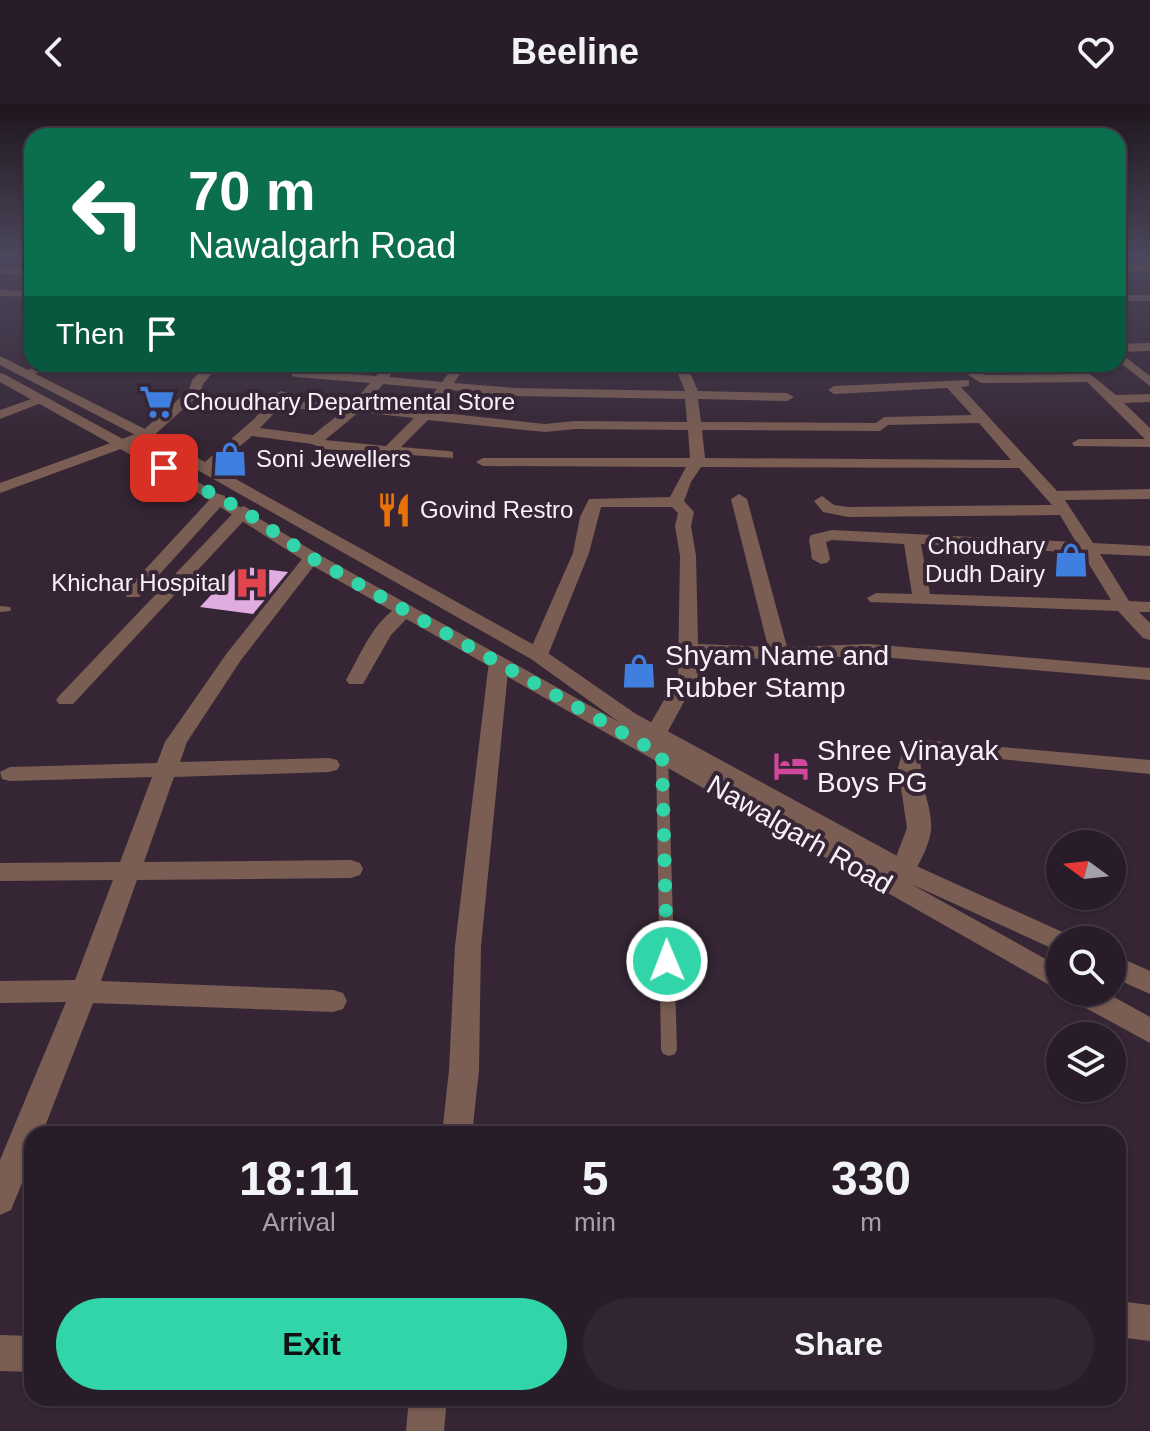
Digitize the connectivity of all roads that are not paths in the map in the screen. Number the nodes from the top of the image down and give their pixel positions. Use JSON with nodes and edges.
{"nodes":[{"id":1,"x":1150,"y":347,"type":"edge"},
{"id":2,"x":1126,"y":348,"type":"edge"},
{"id":3,"x":0,"y":360,"type":"edge"},
{"id":4,"x":1126,"y":362,"type":"edge"},
{"id":5,"x":24,"y":372,"type":"edge"},
{"id":6,"x":30,"y":372,"type":"edge"},
{"id":7,"x":207,"y":372,"type":"edge"},
{"id":8,"x":296,"y":372,"type":"edge"},
{"id":9,"x":320,"y":372,"type":"edge"},
{"id":10,"x":385,"y":372,"type":"edge"},
{"id":11,"x":454,"y":372,"type":"edge"},
{"id":12,"x":683,"y":372,"type":"edge"},
{"id":13,"x":970,"y":372,"type":"edge"},
{"id":14,"x":27,"y":373,"type":"joint"},
{"id":15,"x":0,"y":377,"type":"edge"},
{"id":16,"x":981,"y":379,"type":"junction"},
{"id":17,"x":377,"y":380,"type":"junction"},
{"id":18,"x":1150,"y":382,"type":"edge"},
{"id":19,"x":951,"y":384,"type":"junction"},
{"id":20,"x":443,"y":386,"type":"junction"},
{"id":21,"x":834,"y":390,"type":"dead end"},
{"id":22,"x":691,"y":393,"type":"junction"},
{"id":23,"x":787,"y":397,"type":"dead end"},
{"id":24,"x":1150,"y":398,"type":"edge"},
{"id":25,"x":1113,"y":399,"type":"junction"},
{"id":26,"x":42,"y":400,"type":"junction"},
{"id":27,"x":276,"y":404,"type":"junction"},
{"id":28,"x":356,"y":408,"type":"junction"},
{"id":29,"x":0,"y":415,"type":"edge"},
{"id":30,"x":425,"y":415,"type":"junction"},
{"id":31,"x":982,"y":419,"type":"junction"},
{"id":32,"x":694,"y":428,"type":"junction"},
{"id":33,"x":249,"y":431,"type":"junction"},
{"id":34,"x":146,"y":435,"type":"junction"},
{"id":35,"x":1150,"y":436,"type":"edge"},
{"id":36,"x":316,"y":440,"type":"junction"},
{"id":37,"x":121,"y":443,"type":"junction"},
{"id":38,"x":1079,"y":443,"type":"dead end"},
{"id":39,"x":1150,"y":443,"type":"edge"},
{"id":40,"x":389,"y":451,"type":"junction"},
{"id":41,"x":448,"y":455,"type":"dead end"},
{"id":42,"x":698,"y":461,"type":"junction"},
{"id":43,"x":483,"y":462,"type":"dead end"},
{"id":44,"x":1022,"y":464,"type":"junction"},
{"id":45,"x":204,"y":469,"type":"junction"},
{"id":46,"x":0,"y":488,"type":"edge"},
{"id":47,"x":1150,"y":494,"type":"edge"},
{"id":48,"x":1054,"y":496,"type":"junction"},
{"id":49,"x":219,"y":499,"type":"junction"},
{"id":50,"x":739,"y":499,"type":"dead end"},
{"id":51,"x":822,"y":501,"type":"dead end"},
{"id":52,"x":676,"y":502,"type":"junction"},
{"id":53,"x":1065,"y":510,"type":"junction"},
{"id":54,"x":244,"y":511,"type":"junction"},
{"id":55,"x":912,"y":540,"type":"junction"},
{"id":56,"x":1092,"y":550,"type":"junction"},
{"id":57,"x":1150,"y":551,"type":"edge"},
{"id":58,"x":312,"y":558,"type":"junction"},
{"id":59,"x":821,"y":559,"type":"dead end"},
{"id":60,"x":133,"y":593,"type":"dead end"},
{"id":61,"x":433,"y":598,"type":"junction"},
{"id":62,"x":876,"y":598,"type":"dead end"},
{"id":63,"x":922,"y":599,"type":"junction"},
{"id":64,"x":1124,"y":607,"type":"junction"},
{"id":65,"x":1150,"y":607,"type":"edge"},
{"id":66,"x":407,"y":609,"type":"junction"},
{"id":67,"x":1150,"y":634,"type":"edge"},
{"id":68,"x":689,"y":649,"type":"junction"},
{"id":69,"x":779,"y":653,"type":"junction"},
{"id":70,"x":538,"y":655,"type":"junction"},
{"id":71,"x":499,"y":661,"type":"junction"},
{"id":72,"x":1150,"y":674,"type":"edge"},
{"id":73,"x":356,"y":680,"type":"dead end"},
{"id":74,"x":66,"y":700,"type":"dead end"},
{"id":75,"x":656,"y":733,"type":"junction"},
{"id":76,"x":662,"y":755,"type":"junction"},
{"id":77,"x":329,"y":765,"type":"dead end"},
{"id":78,"x":1150,"y":767,"type":"edge"},
{"id":79,"x":164,"y":772,"type":"junction"},
{"id":80,"x":10,"y":774,"type":"dead end"},
{"id":81,"x":351,"y":869,"type":"dead end"},
{"id":82,"x":903,"y":870,"type":"junction"},
{"id":83,"x":130,"y":871,"type":"junction"},
{"id":84,"x":0,"y":872,"type":"edge"},
{"id":85,"x":1046,"y":936,"type":"edge"},
{"id":86,"x":1046,"y":972,"type":"edge"},
{"id":87,"x":1126,"y":972,"type":"edge"},
{"id":88,"x":1150,"y":983,"type":"edge"},
{"id":89,"x":84,"y":991,"type":"junction"},
{"id":90,"x":0,"y":992,"type":"edge"},
{"id":91,"x":333,"y":1001,"type":"dead end"},
{"id":92,"x":1106,"y":1006,"type":"edge"},
{"id":93,"x":1150,"y":1031,"type":"edge"},
{"id":94,"x":669,"y":1049,"type":"dead end"},
{"id":95,"x":28,"y":1126,"type":"edge"},
{"id":96,"x":458,"y":1126,"type":"edge"},
{"id":97,"x":17,"y":1153,"type":"edge"},
{"id":98,"x":0,"y":1199,"type":"edge"},
{"id":99,"x":1126,"y":1320,"type":"edge"},
{"id":100,"x":1150,"y":1323,"type":"edge"},
{"id":101,"x":0,"y":1353,"type":"edge"},
{"id":102,"x":24,"y":1354,"type":"edge"},
{"id":103,"x":427,"y":1406,"type":"edge"},
{"id":104,"x":425,"y":1431,"type":"edge"}],
"edges":[{"from":1,"to":2,"type":"street"},
{"from":3,"to":5,"type":"street"},
{"from":4,"to":18,"type":"street"},
{"from":6,"to":14,"type":"street"},
{"from":7,"to":34,"type":"street"},
{"from":8,"to":27,"type":"street"},
{"from":9,"to":17,"type":"street"},
{"from":10,"to":17,"type":"street"},
{"from":11,"to":20,"type":"street"},
{"from":12,"to":22,"type":"street"},
{"from":13,"to":16,"type":"street"},
{"from":14,"to":34,"type":"street"},
{"from":15,"to":26,"type":"street","name":"Nawalgarh Road"},
{"from":16,"to":19,"type":"street"},
{"from":16,"to":25,"type":"street"},
{"from":17,"to":20,"type":"street"},
{"from":17,"to":28,"type":"street"},
{"from":19,"to":21,"type":"street"},
{"from":19,"to":31,"type":"street"},
{"from":20,"to":22,"type":"street"},
{"from":20,"to":30,"type":"street"},
{"from":22,"to":23,"type":"street"},
{"from":22,"to":32,"type":"street"},
{"from":24,"to":25,"type":"street"},
{"from":25,"to":35,"type":"street"},
{"from":26,"to":29,"type":"street"},
{"from":26,"to":37,"type":"street","name":"Nawalgarh Road"},
{"from":27,"to":28,"type":"street"},
{"from":27,"to":33,"type":"street"},
{"from":28,"to":30,"type":"street"},
{"from":28,"to":36,"type":"street"},
{"from":30,"to":32,"type":"street"},
{"from":30,"to":40,"type":"street"},
{"from":31,"to":32,"type":"street"},
{"from":31,"to":44,"type":"street"},
{"from":32,"to":42,"type":"street"},
{"from":33,"to":36,"type":"street"},
{"from":33,"to":45,"type":"street"},
{"from":34,"to":37,"type":"street"},
{"from":34,"to":45,"type":"street"},
{"from":36,"to":40,"type":"street"},
{"from":37,"to":46,"type":"street"},
{"from":37,"to":49,"type":"street","name":"Nawalgarh Road"},
{"from":38,"to":39,"type":"street"},
{"from":40,"to":41,"type":"street"},
{"from":42,"to":43,"type":"street"},
{"from":42,"to":44,"type":"street"},
{"from":42,"to":52,"type":"street"},
{"from":44,"to":48,"type":"street"},
{"from":45,"to":61,"type":"street"},
{"from":47,"to":48,"type":"street"},
{"from":48,"to":53,"type":"street"},
{"from":49,"to":54,"type":"street","name":"Nawalgarh Road"},
{"from":49,"to":60,"type":"street"},
{"from":50,"to":69,"type":"street"},
{"from":51,"to":53,"type":"street"},
{"from":52,"to":68,"type":"street"},
{"from":52,"to":70,"type":"street"},
{"from":53,"to":56,"type":"street"},
{"from":54,"to":58,"type":"street","name":"Nawalgarh Road"},
{"from":54,"to":74,"type":"street"},
{"from":55,"to":56,"type":"street"},
{"from":55,"to":59,"type":"street"},
{"from":55,"to":63,"type":"street"},
{"from":56,"to":57,"type":"street"},
{"from":56,"to":64,"type":"street"},
{"from":58,"to":66,"type":"street","name":"Nawalgarh Road"},
{"from":58,"to":79,"type":"street"},
{"from":61,"to":66,"type":"street"},
{"from":61,"to":70,"type":"street"},
{"from":62,"to":63,"type":"street"},
{"from":63,"to":64,"type":"street"},
{"from":64,"to":65,"type":"street"},
{"from":64,"to":67,"type":"street"},
{"from":66,"to":71,"type":"street","name":"Nawalgarh Road"},
{"from":66,"to":73,"type":"street"},
{"from":68,"to":69,"type":"street"},
{"from":68,"to":75,"type":"street"},
{"from":69,"to":72,"type":"street"},
{"from":70,"to":75,"type":"street"},
{"from":71,"to":76,"type":"street","name":"Nawalgarh Road"},
{"from":71,"to":96,"type":"street"},
{"from":75,"to":82,"type":"street"},
{"from":76,"to":86,"type":"street","name":"Nawalgarh Road"},
{"from":76,"to":94,"type":"lane"},
{"from":77,"to":79,"type":"street"},
{"from":78,"to":82,"type":"street"},
{"from":79,"to":80,"type":"street"},
{"from":79,"to":83,"type":"street"},
{"from":81,"to":83,"type":"street"},
{"from":82,"to":85,"type":"street"},
{"from":83,"to":84,"type":"street"},
{"from":83,"to":89,"type":"street"},
{"from":87,"to":88,"type":"street"},
{"from":89,"to":90,"type":"street"},
{"from":89,"to":91,"type":"street"},
{"from":89,"to":95,"type":"street"},
{"from":92,"to":93,"type":"street"},
{"from":97,"to":98,"type":"street"},
{"from":99,"to":100,"type":"street"},
{"from":101,"to":102,"type":"street"},
{"from":103,"to":104,"type":"street"}]}
